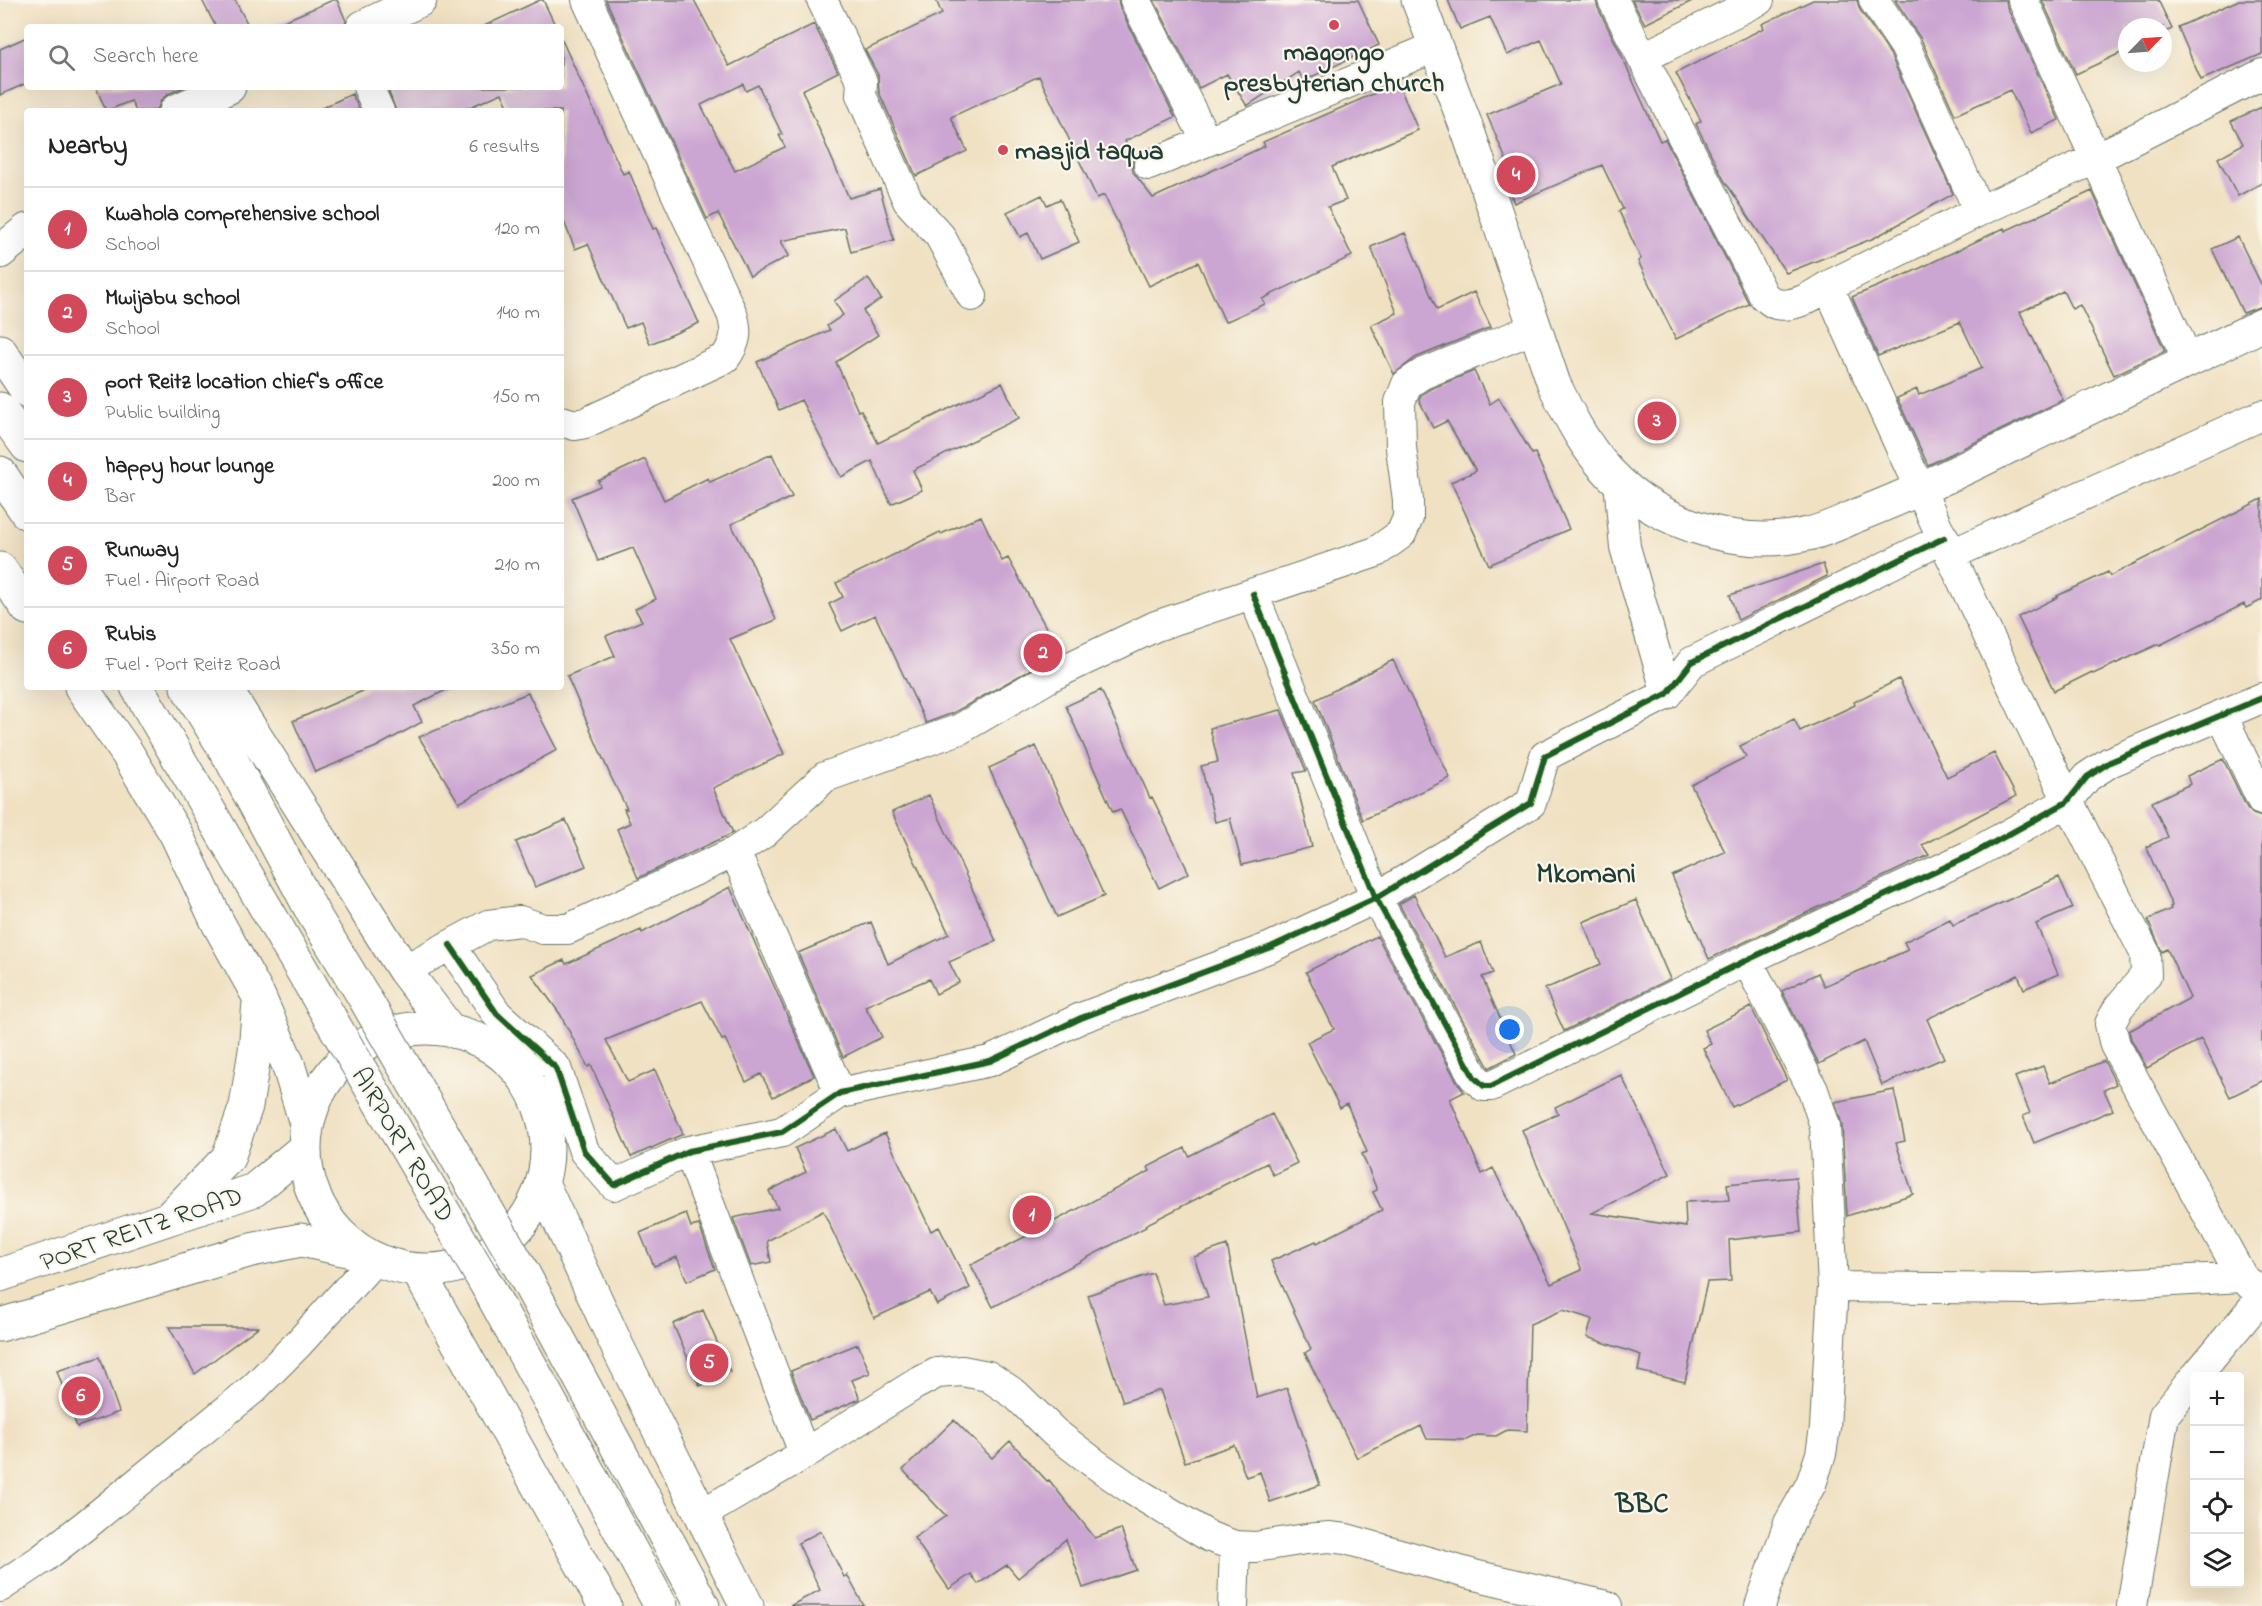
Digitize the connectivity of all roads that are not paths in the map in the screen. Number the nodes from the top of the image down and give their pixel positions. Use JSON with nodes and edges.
{"nodes":[{"id":1,"x":420,"y":0,"type":"edge"},
{"id":2,"x":587,"y":0,"type":"edge"},
{"id":3,"x":822,"y":0,"type":"edge"},
{"id":4,"x":1135,"y":0,"type":"edge"},
{"id":5,"x":1418,"y":0,"type":"edge"},
{"id":6,"x":1613,"y":0,"type":"edge"},
{"id":7,"x":1759,"y":0,"type":"edge"},
{"id":8,"x":1874,"y":0,"type":"edge"},
{"id":9,"x":2023,"y":0,"type":"edge"},
{"id":10,"x":372,"y":15,"type":"edge"},
{"id":11,"x":1435,"y":47,"type":"junction"},
{"id":12,"x":1642,"y":58,"type":"junction"},
{"id":13,"x":2262,"y":74,"type":"edge"},
{"id":14,"x":223,"y":90,"type":"edge"},
{"id":15,"x":369,"y":90,"type":"edge"},
{"id":16,"x":183,"y":108,"type":"edge"},
{"id":17,"x":378,"y":108,"type":"edge"},
{"id":18,"x":1206,"y":140,"type":"junction"},
{"id":19,"x":2095,"y":159,"type":"junction"},
{"id":20,"x":1149,"y":165,"type":"dead end"},
{"id":21,"x":1979,"y":211,"type":"junction"},
{"id":22,"x":24,"y":232,"type":"edge"},
{"id":23,"x":0,"y":252,"type":"edge"},
{"id":24,"x":1828,"y":286,"type":"junction"},
{"id":25,"x":972,"y":296,"type":"dead end"},
{"id":26,"x":2262,"y":325,"type":"edge"},
{"id":27,"x":1535,"y":328,"type":"junction"},
{"id":28,"x":0,"y":351,"type":"edge"},
{"id":29,"x":2188,"y":360,"type":"junction"},
{"id":30,"x":24,"y":387,"type":"edge"},
{"id":31,"x":0,"y":409,"type":"edge"},
{"id":32,"x":2262,"y":415,"type":"edge"},
{"id":33,"x":564,"y":422,"type":"edge"},
{"id":34,"x":24,"y":442,"type":"edge"},
{"id":35,"x":0,"y":473,"type":"edge"},
{"id":36,"x":1619,"y":481,"type":"junction"},
{"id":37,"x":1919,"y":490,"type":"junction"},
{"id":38,"x":24,"y":509,"type":"edge"},
{"id":39,"x":1948,"y":546,"type":"junction"},
{"id":40,"x":0,"y":569,"type":"edge"},
{"id":41,"x":1253,"y":594,"type":"junction"},
{"id":42,"x":24,"y":604,"type":"edge"},
{"id":43,"x":83,"y":690,"type":"edge"},
{"id":44,"x":139,"y":690,"type":"edge"},
{"id":45,"x":189,"y":690,"type":"edge"},
{"id":46,"x":226,"y":690,"type":"edge"},
{"id":47,"x":1667,"y":694,"type":"junction"},
{"id":48,"x":2262,"y":698,"type":"edge"},
{"id":49,"x":2222,"y":716,"type":"junction"},
{"id":50,"x":2262,"y":800,"type":"edge"},
{"id":51,"x":2067,"y":802,"type":"junction"},
{"id":52,"x":735,"y":852,"type":"junction"},
{"id":53,"x":1376,"y":898,"type":"junction"},
{"id":54,"x":450,"y":945,"type":"junction"},
{"id":55,"x":1748,"y":960,"type":"junction"},
{"id":56,"x":404,"y":969,"type":"junction"},
{"id":57,"x":259,"y":997,"type":"junction"},
{"id":58,"x":449,"y":1029,"type":"junction"},
{"id":59,"x":840,"y":1093,"type":"junction"},
{"id":60,"x":306,"y":1137,"type":"junction"},
{"id":61,"x":689,"y":1151,"type":"junction"},
{"id":62,"x":543,"y":1185,"type":"junction"},
{"id":63,"x":168,"y":1218,"type":"junction"},
{"id":64,"x":370,"y":1256,"type":"junction"},
{"id":65,"x":418,"y":1271,"type":"junction"},
{"id":66,"x":0,"y":1275,"type":"edge"},
{"id":67,"x":1833,"y":1287,"type":"junction"},
{"id":68,"x":2255,"y":1290,"type":"edge"},
{"id":69,"x":0,"y":1325,"type":"edge"},
{"id":70,"x":2198,"y":1372,"type":"edge"},
{"id":71,"x":2190,"y":1383,"type":"edge"},
{"id":72,"x":806,"y":1453,"type":"junction"},
{"id":73,"x":702,"y":1514,"type":"junction"},
{"id":74,"x":1235,"y":1546,"type":"junction"},
{"id":75,"x":0,"y":1587,"type":"edge"},
{"id":76,"x":605,"y":1606,"type":"edge"},
{"id":77,"x":661,"y":1606,"type":"edge"},
{"id":78,"x":703,"y":1606,"type":"edge"},
{"id":79,"x":747,"y":1606,"type":"edge"},
{"id":80,"x":1233,"y":1606,"type":"edge"},
{"id":81,"x":1607,"y":1606,"type":"edge"},
{"id":82,"x":1760,"y":1606,"type":"edge"},
{"id":83,"x":2132,"y":1606,"type":"edge"}],
"edges":[{"from":1,"to":10,"type":"main road"},
{"from":2,"to":33,"type":"street"},
{"from":3,"to":25,"type":"street"},
{"from":4,"to":18,"type":"street"},
{"from":5,"to":11,"type":"main road"},
{"from":6,"to":12,"type":"street"},
{"from":7,"to":12,"type":"street"},
{"from":8,"to":21,"type":"street"},
{"from":9,"to":19,"type":"street"},
{"from":11,"to":18,"type":"street"},
{"from":11,"to":27,"type":"main road"},
{"from":12,"to":24,"type":"street"},
{"from":13,"to":19,"type":"street"},
{"from":14,"to":16,"type":"main road"},
{"from":15,"to":17,"type":"street"},
{"from":18,"to":20,"type":"street"},
{"from":19,"to":21,"type":"street"},
{"from":19,"to":29,"type":"street"},
{"from":21,"to":24,"type":"street"},
{"from":22,"to":23,"type":"main road"},
{"from":24,"to":37,"type":"street"},
{"from":26,"to":29,"type":"main road"},
{"from":27,"to":36,"type":"main road"},
{"from":27,"to":41,"type":"street"},
{"from":28,"to":30,"type":"main road"},
{"from":29,"to":37,"type":"main road"},
{"from":31,"to":34,"type":"main road"},
{"from":32,"to":39,"type":"street"},
{"from":35,"to":38,"type":"main road"},
{"from":36,"to":37,"type":"main road"},
{"from":36,"to":47,"type":"street"},
{"from":37,"to":39,"type":"street"},
{"from":39,"to":47,"type":"street"},
{"from":39,"to":51,"type":"street"},
{"from":40,"to":42,"type":"main road"},
{"from":41,"to":52,"type":"street"},
{"from":41,"to":53,"type":"street"},
{"from":43,"to":57,"type":"main road"},
{"from":44,"to":77,"type":"main road","name":"AIRPORT ROAD","bridge":true},
{"from":45,"to":78,"type":"main road","name":"AIRPORT ROAD","bridge":true},
{"from":46,"to":56,"type":"main road"},
{"from":47,"to":53,"type":"street"},
{"from":48,"to":49,"type":"street"},
{"from":49,"to":50,"type":"street"},
{"from":49,"to":51,"type":"street"},
{"from":51,"to":55,"type":"street"},
{"from":51,"to":68,"type":"street"},
{"from":52,"to":54,"type":"street"},
{"from":52,"to":59,"type":"street"},
{"from":53,"to":55,"type":"street"},
{"from":53,"to":59,"type":"street"},
{"from":54,"to":56,"type":"street"},
{"from":54,"to":61,"type":"street"},
{"from":55,"to":67,"type":"street"},
{"from":56,"to":58,"type":"main road"},
{"from":57,"to":60,"type":"main road"},
{"from":57,"to":63,"type":"main road"},
{"from":58,"to":60,"type":"main road"},
{"from":58,"to":62,"type":"main road"},
{"from":59,"to":61,"type":"street"},
{"from":60,"to":63,"type":"main road","name":"PORT REITZ ROAD"},
{"from":60,"to":64,"type":"main road"},
{"from":61,"to":72,"type":"street"},
{"from":62,"to":65,"type":"main road"},
{"from":62,"to":73,"type":"main road"},
{"from":63,"to":66,"type":"main road","name":"PORT REITZ ROAD"},
{"from":64,"to":65,"type":"main road"},
{"from":64,"to":69,"type":"main road"},
{"from":64,"to":75,"type":"street"},
{"from":65,"to":76,"type":"main road"},
{"from":67,"to":68,"type":"street"},
{"from":67,"to":82,"type":"street"},
{"from":68,"to":70,"type":"street"},
{"from":71,"to":83,"type":"street"},
{"from":72,"to":73,"type":"street"},
{"from":72,"to":74,"type":"street"},
{"from":73,"to":79,"type":"main road"},
{"from":74,"to":80,"type":"street"},
{"from":74,"to":81,"type":"street"}]}
